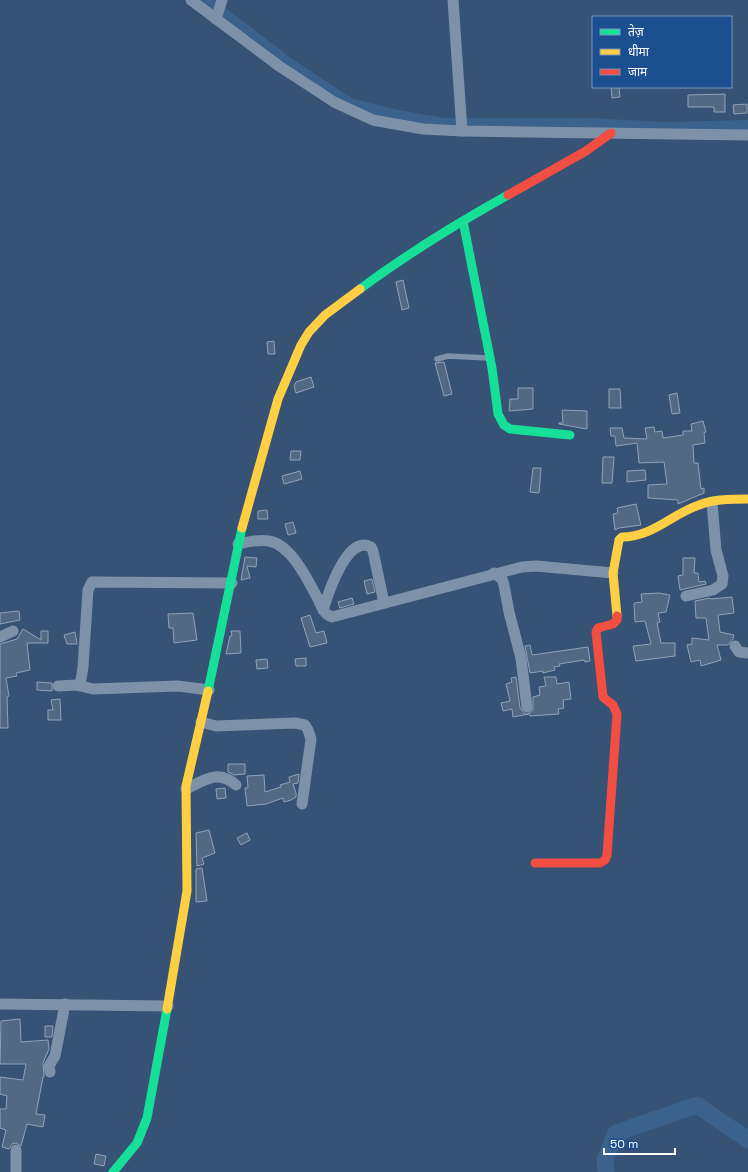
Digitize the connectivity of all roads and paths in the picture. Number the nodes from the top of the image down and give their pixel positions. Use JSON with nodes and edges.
{"nodes":[{"id":1,"x":191,"y":0,"type":"edge"},
{"id":2,"x":453,"y":0,"type":"edge"},
{"id":3,"x":220,"y":9,"type":"edge"},
{"id":4,"x":462,"y":125,"type":"junction"},
{"id":5,"x":611,"y":134,"type":"junction"},
{"id":6,"x":748,"y":135,"type":"edge"},
{"id":7,"x":463,"y":221,"type":"junction"},
{"id":8,"x":437,"y":358,"type":"dead end"},
{"id":9,"x":490,"y":358,"type":"junction"},
{"id":10,"x":570,"y":435,"type":"dead end"},
{"id":11,"x":748,"y":499,"type":"edge"},
{"id":12,"x":712,"y":502,"type":"junction"},
{"id":13,"x":238,"y":544,"type":"junction"},
{"id":14,"x":494,"y":573,"type":"junction"},
{"id":15,"x":613,"y":573,"type":"junction"},
{"id":16,"x":232,"y":583,"type":"junction"},
{"id":17,"x":686,"y":596,"type":"dead end"},
{"id":18,"x":384,"y":603,"type":"junction"},
{"id":19,"x":323,"y":610,"type":"junction"},
{"id":20,"x":13,"y":631,"type":"dead end"},
{"id":21,"x":0,"y":637,"type":"edge"},
{"id":22,"x":735,"y":646,"type":"dead end"},
{"id":23,"x":748,"y":654,"type":"edge"},
{"id":24,"x":58,"y":686,"type":"dead end"},
{"id":25,"x":80,"y":686,"type":"junction"},
{"id":26,"x":203,"y":688,"type":"junction"},
{"id":27,"x":527,"y":707,"type":"dead end"},
{"id":28,"x":201,"y":722,"type":"junction"},
{"id":29,"x":236,"y":785,"type":"dead end"},
{"id":30,"x":186,"y":789,"type":"junction"},
{"id":31,"x":302,"y":804,"type":"dead end"},
{"id":32,"x":535,"y":863,"type":"dead end"},
{"id":33,"x":0,"y":1004,"type":"edge"},
{"id":34,"x":65,"y":1004,"type":"junction"},
{"id":35,"x":163,"y":1005,"type":"junction"},
{"id":36,"x":50,"y":1072,"type":"dead end"},
{"id":37,"x":16,"y":1150,"type":"dead end"},
{"id":38,"x":16,"y":1172,"type":"edge"},
{"id":39,"x":113,"y":1172,"type":"edge"}],
"edges":[{"from":1,"to":3,"type":"street"},
{"from":2,"to":4,"type":"street"},
{"from":3,"to":4,"type":"street"},
{"from":4,"to":5,"type":"street"},
{"from":5,"to":6,"type":"street"},
{"from":5,"to":7,"type":"street"},
{"from":7,"to":9,"type":"street"},
{"from":7,"to":13,"type":"street"},
{"from":8,"to":9,"type":"lane"},
{"from":9,"to":10,"type":"street"},
{"from":11,"to":12,"type":"street"},
{"from":12,"to":15,"type":"street"},
{"from":12,"to":17,"type":"street"},
{"from":13,"to":16,"type":"street"},
{"from":13,"to":19,"type":"street"},
{"from":14,"to":15,"type":"street"},
{"from":14,"to":18,"type":"street"},
{"from":14,"to":27,"type":"street"},
{"from":15,"to":32,"type":"street"},
{"from":16,"to":25,"type":"street"},
{"from":16,"to":26,"type":"street"},
{"from":18,"to":19,"type":"street"},
{"from":18,"to":19,"type":"street"},
{"from":20,"to":21,"type":"street"},
{"from":22,"to":23,"type":"street"},
{"from":24,"to":25,"type":"street"},
{"from":25,"to":26,"type":"street"},
{"from":26,"to":28,"type":"street"},
{"from":28,"to":30,"type":"street"},
{"from":28,"to":31,"type":"street"},
{"from":29,"to":30,"type":"street"},
{"from":30,"to":35,"type":"street"},
{"from":33,"to":34,"type":"street"},
{"from":34,"to":35,"type":"street"},
{"from":34,"to":36,"type":"street"},
{"from":35,"to":39,"type":"street"},
{"from":37,"to":38,"type":"street"}]}
